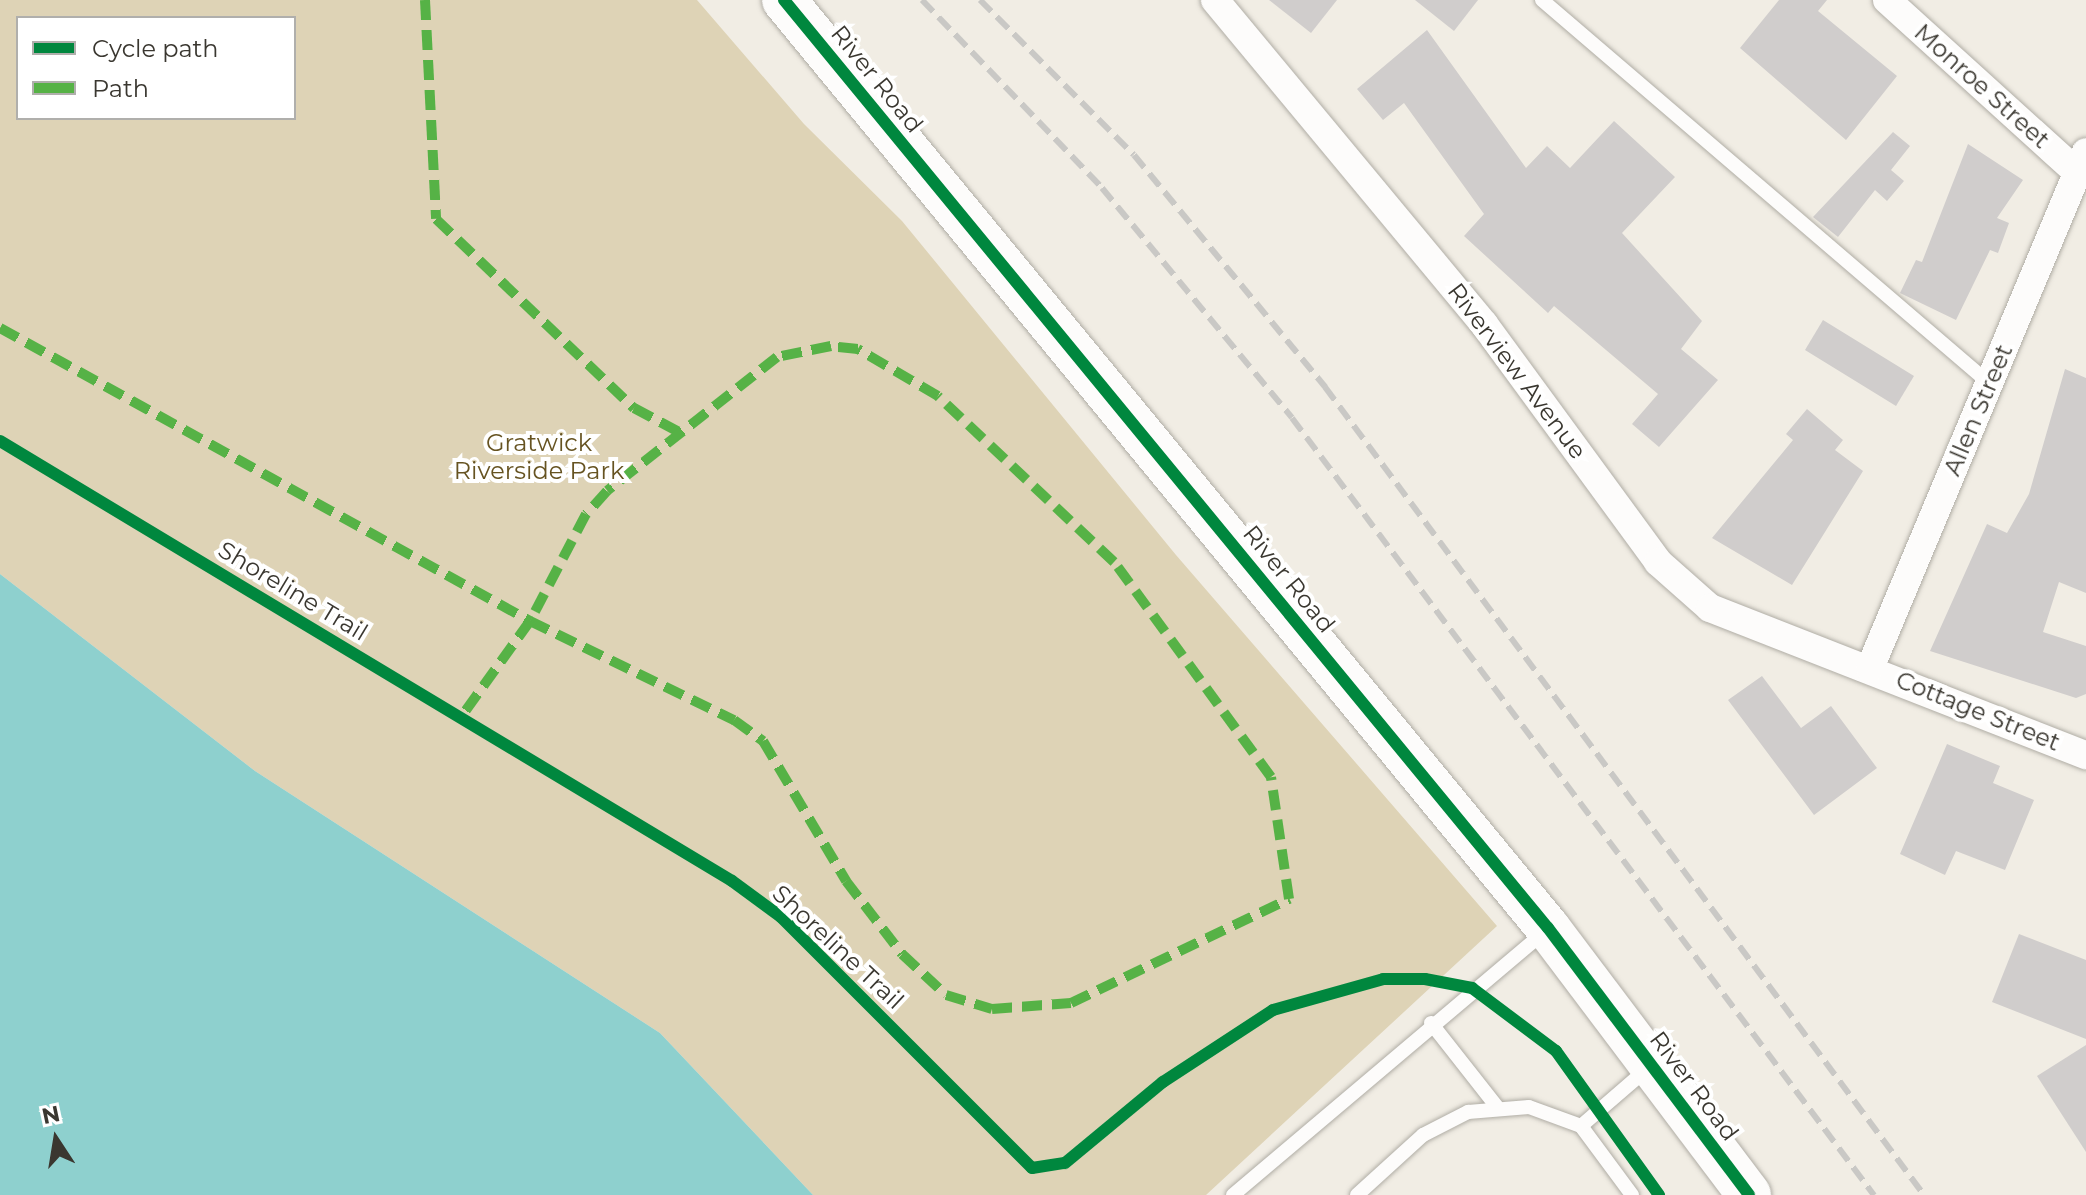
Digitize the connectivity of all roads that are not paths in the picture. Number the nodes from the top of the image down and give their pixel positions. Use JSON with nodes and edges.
{"nodes":[{"id":1,"x":784,"y":0,"type":"edge"},
{"id":2,"x":1215,"y":0,"type":"edge"},
{"id":3,"x":1542,"y":0,"type":"edge"},
{"id":4,"x":1887,"y":0,"type":"edge"},
{"id":5,"x":2082,"y":162,"type":"edge"},
{"id":6,"x":1989,"y":383,"type":"junction"},
{"id":7,"x":1870,"y":668,"type":"junction"},
{"id":8,"x":2086,"y":755,"type":"edge"},
{"id":9,"x":1548,"y":928,"type":"junction"},
{"id":10,"x":1431,"y":1023,"type":"junction"},
{"id":11,"x":1651,"y":1067,"type":"junction"},
{"id":12,"x":1497,"y":1107,"type":"junction"},
{"id":13,"x":1581,"y":1126,"type":"junction"},
{"id":14,"x":1233,"y":1195,"type":"edge"},
{"id":15,"x":1357,"y":1195,"type":"edge"},
{"id":16,"x":1632,"y":1195,"type":"edge"},
{"id":17,"x":1749,"y":1195,"type":"edge"}],
"edges":[{"from":1,"to":9,"type":"main road","name":"River Road"},
{"from":2,"to":7,"type":"street","name":"Riverview Avenue"},
{"from":3,"to":6,"type":"lane"},
{"from":4,"to":5,"type":"street","name":"Monroe Street"},
{"from":5,"to":6,"type":"street","name":"Allen Street"},
{"from":6,"to":7,"type":"street","name":"Allen Street"},
{"from":7,"to":8,"type":"street","name":"Cottage Street"},
{"from":9,"to":10,"type":"lane"},
{"from":9,"to":11,"type":"main road","name":"River Road"},
{"from":10,"to":12,"type":"lane"},
{"from":10,"to":14,"type":"lane"},
{"from":11,"to":13,"type":"lane"},
{"from":11,"to":17,"type":"main road","name":"River Road"},
{"from":12,"to":13,"type":"lane"},
{"from":12,"to":15,"type":"lane"},
{"from":13,"to":16,"type":"lane"}]}
